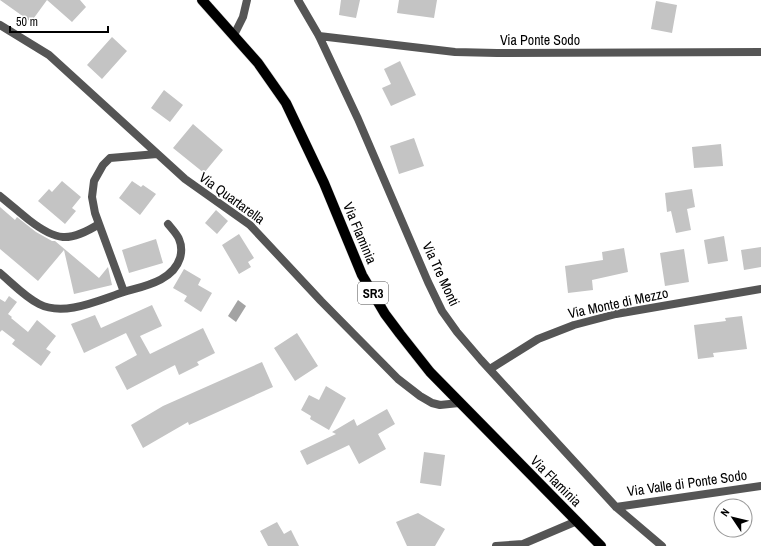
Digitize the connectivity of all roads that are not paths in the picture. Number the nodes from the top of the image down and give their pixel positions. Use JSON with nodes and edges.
{"nodes":[{"id":1,"x":202,"y":0,"type":"edge"},
{"id":2,"x":247,"y":0,"type":"edge"},
{"id":3,"x":298,"y":0,"type":"edge"},
{"id":4,"x":0,"y":25,"type":"edge"},
{"id":5,"x":234,"y":35,"type":"junction"},
{"id":6,"x":319,"y":36,"type":"junction"},
{"id":7,"x":761,"y":52,"type":"edge"},
{"id":8,"x":157,"y":154,"type":"junction"},
{"id":9,"x":0,"y":196,"type":"edge"},
{"id":10,"x":99,"y":224,"type":"junction"},
{"id":11,"x":168,"y":224,"type":"dead end"},
{"id":12,"x":0,"y":273,"type":"edge"},
{"id":13,"x":761,"y":289,"type":"edge"},
{"id":14,"x":124,"y":292,"type":"junction"},
{"id":15,"x":490,"y":369,"type":"junction"},
{"id":16,"x":460,"y":403,"type":"junction"},
{"id":17,"x":761,"y":486,"type":"edge"},
{"id":18,"x":616,"y":506,"type":"junction"},
{"id":19,"x":577,"y":521,"type":"junction"},
{"id":20,"x":496,"y":546,"type":"edge"},
{"id":21,"x":602,"y":546,"type":"edge"},
{"id":22,"x":662,"y":546,"type":"edge"}],
"edges":[{"from":1,"to":5,"type":"main road","name":"Via Flaminia","number":"SR3"},
{"from":2,"to":5,"type":"street"},
{"from":3,"to":6,"type":"street","name":"Via Tre Monti"},
{"from":4,"to":8,"type":"street","name":"Via Quartarella"},
{"from":5,"to":16,"type":"main road","name":"Via Flaminia","number":"SR3"},
{"from":6,"to":7,"type":"street","name":"Via Ponte Sodo"},
{"from":6,"to":15,"type":"street","name":"Via Tre Monti"},
{"from":8,"to":10,"type":"street"},
{"from":8,"to":16,"type":"street","name":"Via Quartarella"},
{"from":9,"to":10,"type":"street"},
{"from":10,"to":14,"type":"street"},
{"from":11,"to":14,"type":"street"},
{"from":12,"to":14,"type":"street"},
{"from":13,"to":15,"type":"street","name":"Via Monte di Mezzo"},
{"from":15,"to":18,"type":"street","name":"Via Tre Monti"},
{"from":16,"to":19,"type":"main road","name":"Via Flaminia","number":"SR3"},
{"from":17,"to":18,"type":"street","name":"Via Valle di Ponte Sodo"},
{"from":18,"to":22,"type":"street","name":"Via Tre Monti"},
{"from":19,"to":20,"type":"street"},
{"from":19,"to":21,"type":"main road","name":"Via Flaminia","number":"SR3"}]}
